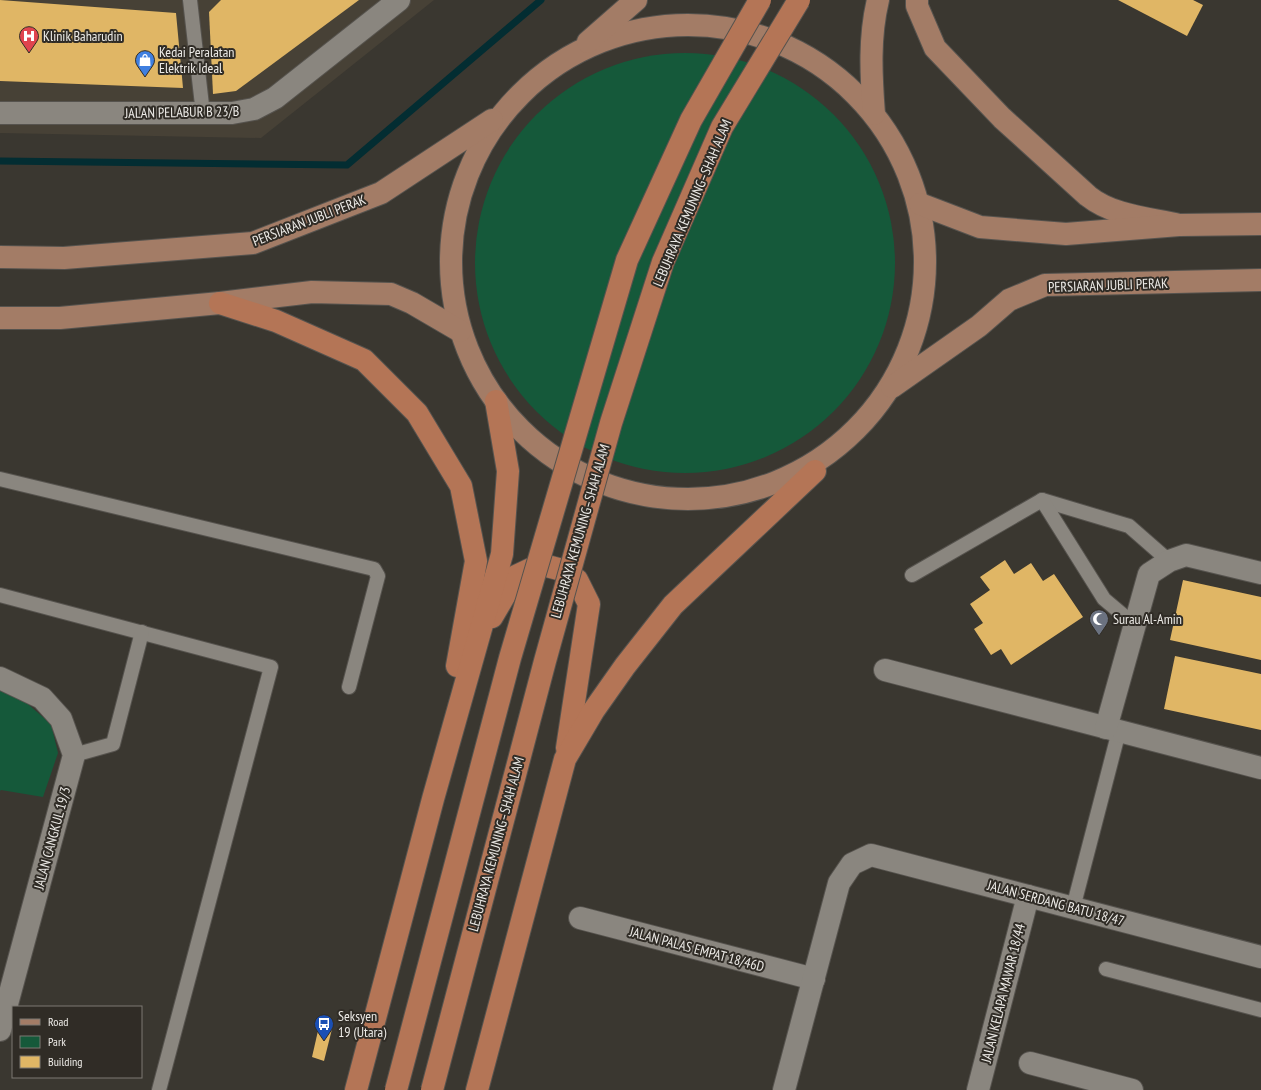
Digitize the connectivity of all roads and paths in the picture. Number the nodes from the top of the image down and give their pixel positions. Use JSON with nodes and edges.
{"nodes":[{"id":1,"x":190,"y":0,"type":"edge"},
{"id":2,"x":399,"y":0,"type":"edge"},
{"id":3,"x":636,"y":0,"type":"edge"},
{"id":4,"x":760,"y":0,"type":"edge"},
{"id":5,"x":800,"y":0,"type":"edge"},
{"id":6,"x":878,"y":0,"type":"edge"},
{"id":7,"x":917,"y":0,"type":"edge"},
{"id":8,"x":583,"y":47,"type":"junction"},
{"id":9,"x":0,"y":113,"type":"edge"},
{"id":10,"x":202,"y":114,"type":"junction"},
{"id":11,"x":874,"y":114,"type":"junction"},
{"id":12,"x":498,"y":116,"type":"junction"},
{"id":13,"x":920,"y":204,"type":"junction"},
{"id":14,"x":1261,"y":224,"type":"edge"},
{"id":15,"x":1180,"y":225,"type":"junction"},
{"id":16,"x":0,"y":257,"type":"edge"},
{"id":17,"x":1261,"y":280,"type":"edge"},
{"id":18,"x":220,"y":303,"type":"junction"},
{"id":19,"x":0,"y":318,"type":"edge"},
{"id":20,"x":460,"y":331,"type":"junction"},
{"id":21,"x":891,"y":388,"type":"junction"},
{"id":22,"x":496,"y":401,"type":"junction"},
{"id":23,"x":815,"y":471,"type":"junction"},
{"id":24,"x":0,"y":479,"type":"edge"},
{"id":25,"x":1042,"y":500,"type":"junction"},
{"id":26,"x":1169,"y":561,"type":"junction"},
{"id":27,"x":1261,"y":573,"type":"edge"},
{"id":28,"x":912,"y":575,"type":"dead end"},
{"id":29,"x":0,"y":595,"type":"edge"},
{"id":30,"x":1123,"y":615,"type":"dead end"},
{"id":31,"x":142,"y":632,"type":"junction"},
{"id":32,"x":476,"y":646,"type":"junction"},
{"id":33,"x":885,"y":670,"type":"dead end"},
{"id":34,"x":0,"y":678,"type":"edge"},
{"id":35,"x":349,"y":687,"type":"dead end"},
{"id":36,"x":1113,"y":729,"type":"junction"},
{"id":37,"x":74,"y":755,"type":"junction"},
{"id":38,"x":565,"y":759,"type":"junction"},
{"id":39,"x":1261,"y":768,"type":"edge"},
{"id":40,"x":433,"y":799,"type":"junction"},
{"id":41,"x":1028,"y":896,"type":"junction"},
{"id":42,"x":1073,"y":908,"type":"junction"},
{"id":43,"x":580,"y":918,"type":"dead end"},
{"id":44,"x":1261,"y":957,"type":"edge"},
{"id":45,"x":1106,"y":969,"type":"dead end"},
{"id":46,"x":814,"y":979,"type":"junction"},
{"id":47,"x":1261,"y":1010,"type":"edge"},
{"id":48,"x":0,"y":1030,"type":"edge"},
{"id":49,"x":1030,"y":1063,"type":"dead end"},
{"id":50,"x":159,"y":1090,"type":"edge"},
{"id":51,"x":356,"y":1090,"type":"edge"},
{"id":52,"x":396,"y":1090,"type":"edge"},
{"id":53,"x":432,"y":1090,"type":"edge"},
{"id":54,"x":476,"y":1090,"type":"edge"},
{"id":55,"x":784,"y":1090,"type":"edge"},
{"id":56,"x":978,"y":1090,"type":"edge"},
{"id":57,"x":1132,"y":1090,"type":"edge"}],
"edges":[{"from":1,"to":10,"type":"lane"},
{"from":2,"to":10,"type":"street","name":"JALAN PELABUR B 23/B"},
{"from":3,"to":8,"type":"main road"},
{"from":4,"to":52,"type":"highway","bridge":true},
{"from":5,"to":53,"type":"highway","name":"LEBUHRAYA KEMUNING–SHAH ALAM","bridge":true},
{"from":6,"to":11,"type":"main road"},
{"from":7,"to":15,"type":"main road"},
{"from":8,"to":11,"type":"main road"},
{"from":8,"to":12,"type":"main road"},
{"from":9,"to":10,"type":"street","name":"JALAN PELABUR B 23/B"},
{"from":11,"to":13,"type":"main road"},
{"from":12,"to":16,"type":"main road","name":"PERSIARAN JUBLI PERAK"},
{"from":12,"to":20,"type":"main road"},
{"from":13,"to":15,"type":"main road"},
{"from":13,"to":21,"type":"main road"},
{"from":14,"to":15,"type":"main road"},
{"from":17,"to":21,"type":"main road","name":"PERSIARAN JUBLI PERAK"},
{"from":18,"to":19,"type":"main road"},
{"from":18,"to":20,"type":"main road"},
{"from":18,"to":40,"type":"highway"},
{"from":20,"to":22,"type":"main road"},
{"from":21,"to":23,"type":"main road"},
{"from":22,"to":23,"type":"main road"},
{"from":22,"to":32,"type":"highway"},
{"from":23,"to":38,"type":"highway"},
{"from":24,"to":35,"type":"lane"},
{"from":25,"to":26,"type":"lane"},
{"from":25,"to":28,"type":"lane"},
{"from":25,"to":30,"type":"lane"},
{"from":26,"to":27,"type":"street"},
{"from":26,"to":36,"type":"street"},
{"from":29,"to":31,"type":"lane"},
{"from":31,"to":37,"type":"lane"},
{"from":31,"to":50,"type":"lane"},
{"from":32,"to":38,"type":"highway"},
{"from":32,"to":40,"type":"highway"},
{"from":33,"to":36,"type":"street"},
{"from":34,"to":37,"type":"street"},
{"from":36,"to":39,"type":"street"},
{"from":36,"to":42,"type":"lane"},
{"from":37,"to":48,"type":"street","name":"JALAN CANGKUL 19/3"},
{"from":38,"to":54,"type":"highway"},
{"from":40,"to":51,"type":"highway"},
{"from":41,"to":42,"type":"street","name":"JALAN SERDANG BATU 18/47"},
{"from":41,"to":46,"type":"street","name":"JALAN SERDANG BATU 18/47"},
{"from":41,"to":56,"type":"street","name":"JALAN KELAPA MAWAR 18/44"},
{"from":42,"to":44,"type":"street","name":"JALAN SERDANG BATU 18/47"},
{"from":43,"to":46,"type":"street","name":"JALAN PALAS EMPAT 18/46D"},
{"from":45,"to":47,"type":"lane"},
{"from":46,"to":55,"type":"street"},
{"from":49,"to":57,"type":"street"}]}
